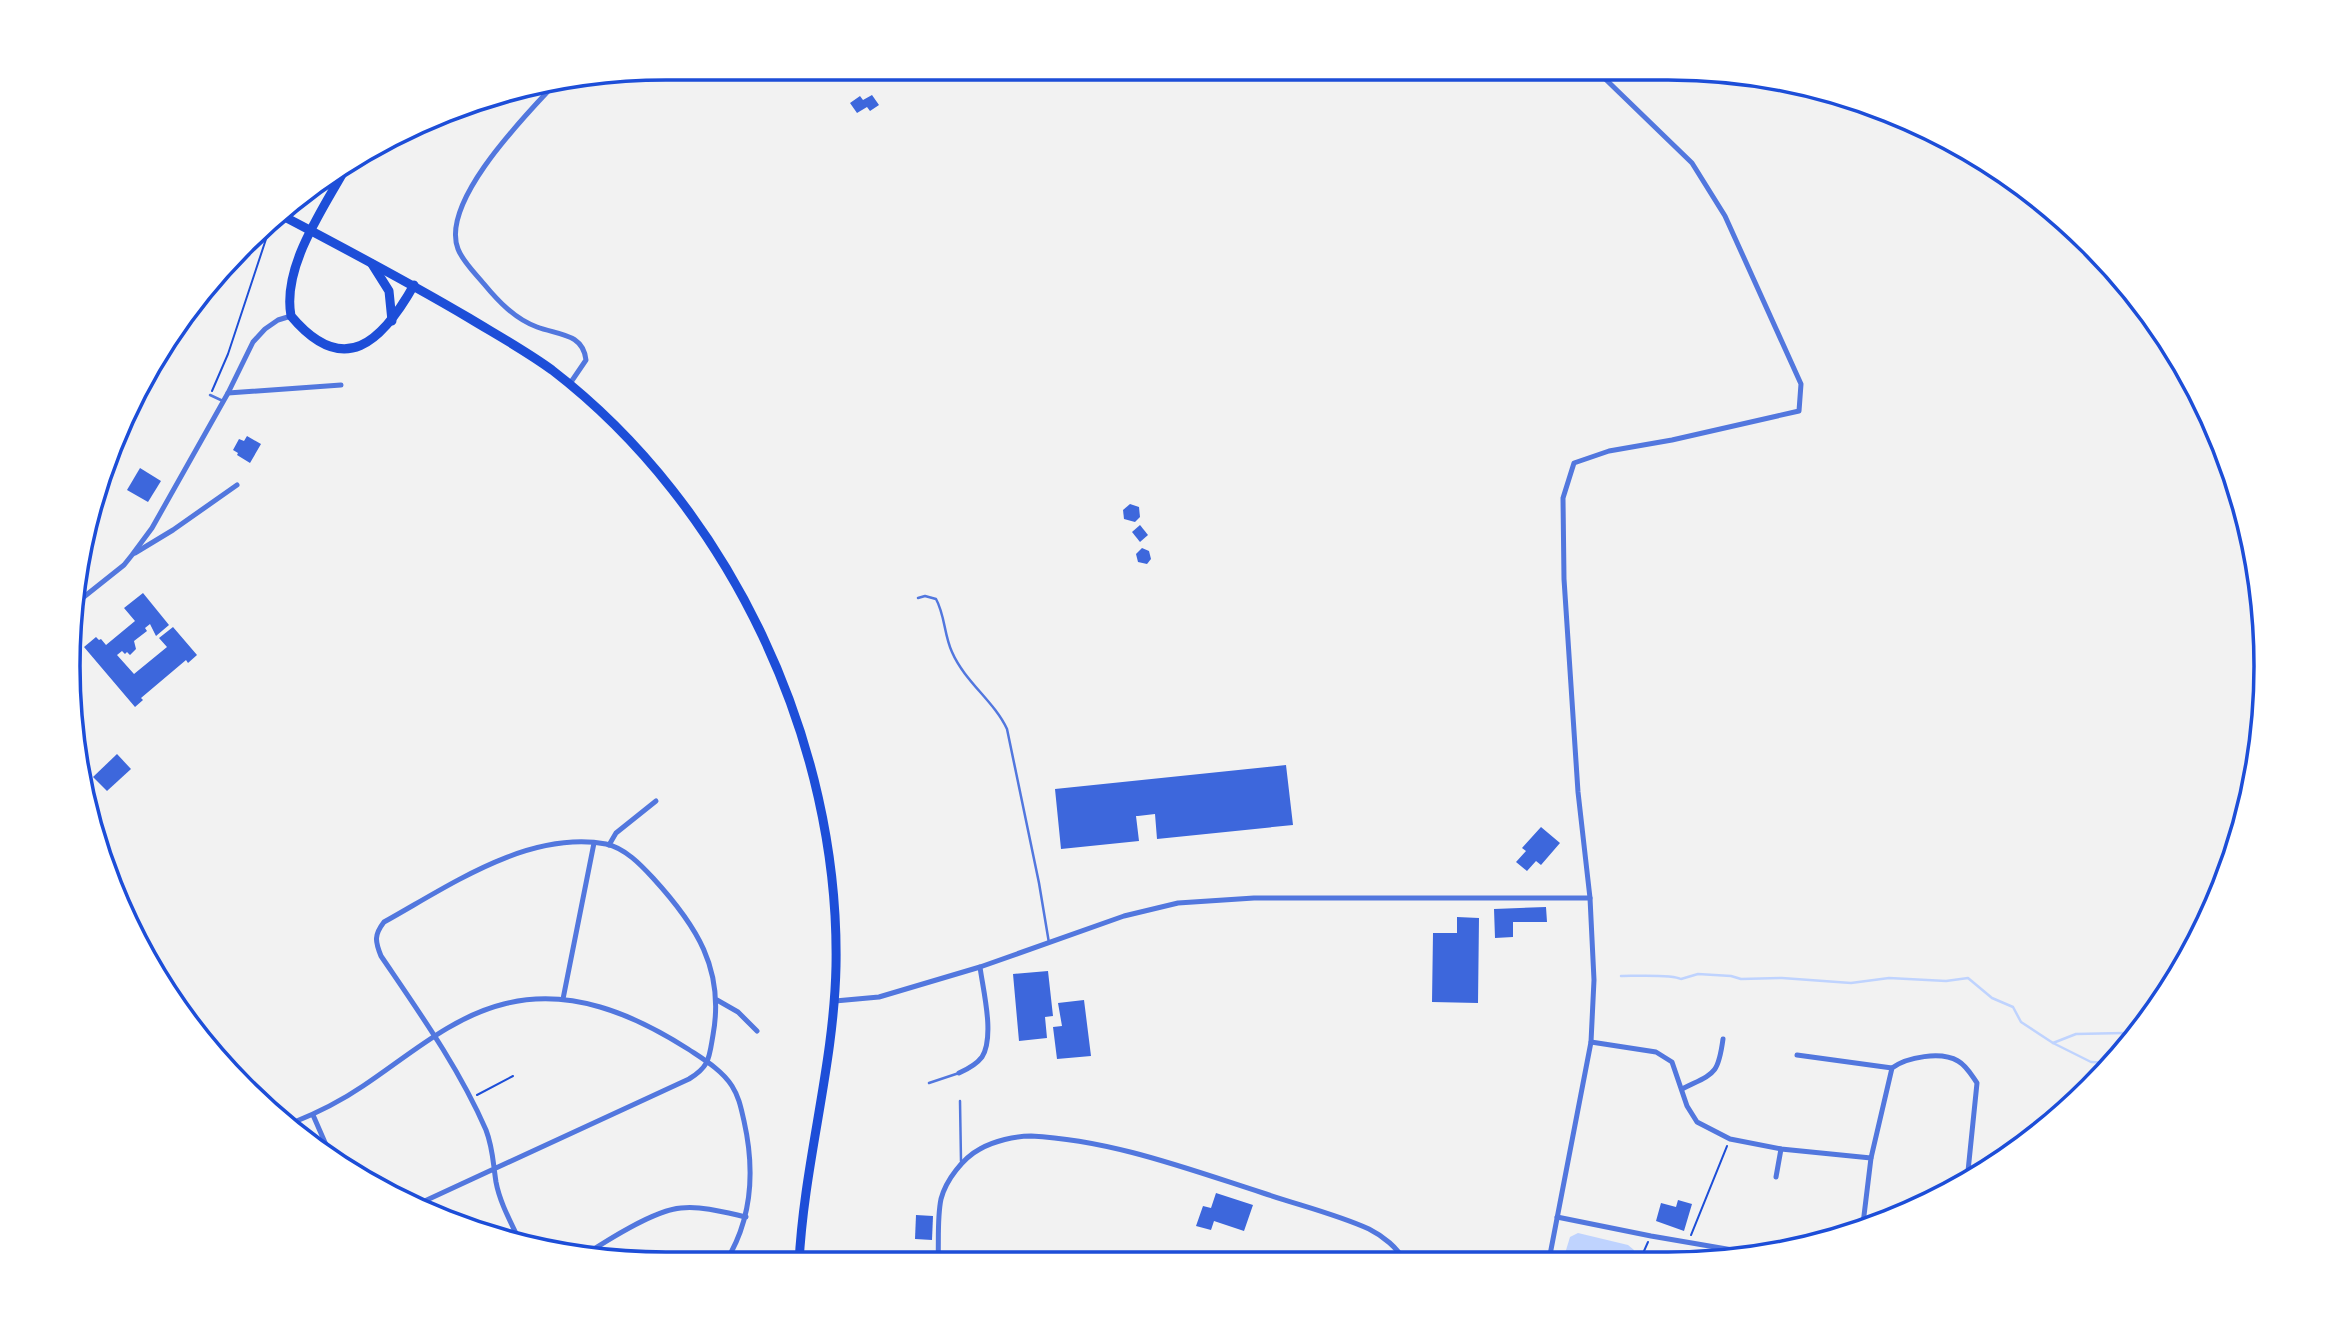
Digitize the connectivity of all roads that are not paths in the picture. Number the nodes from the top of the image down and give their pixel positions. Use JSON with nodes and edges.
{"nodes":[{"id":1,"x":1606,"y":80,"type":"edge"},
{"id":2,"x":546,"y":93,"type":"edge"},
{"id":3,"x":339,"y":180,"type":"edge"},
{"id":4,"x":289,"y":219,"type":"edge"},
{"id":5,"x":371,"y":262,"type":"junction"},
{"id":6,"x":414,"y":285,"type":"junction"},
{"id":7,"x":290,"y":316,"type":"junction"},
{"id":8,"x":392,"y":321,"type":"junction"},
{"id":9,"x":341,"y":385,"type":"dead end"},
{"id":10,"x":569,"y":385,"type":"junction"},
{"id":11,"x":228,"y":393,"type":"junction"},
{"id":12,"x":210,"y":396,"type":"road end"},
{"id":13,"x":223,"y":401,"type":"junction"},
{"id":14,"x":237,"y":485,"type":"dead end"},
{"id":15,"x":132,"y":555,"type":"junction"},
{"id":16,"x":85,"y":596,"type":"edge"},
{"id":17,"x":918,"y":598,"type":"dead end"},
{"id":18,"x":656,"y":800,"type":"dead end"},
{"id":19,"x":594,"y":843,"type":"junction"},
{"id":20,"x":609,"y":845,"type":"junction"},
{"id":21,"x":1590,"y":898,"type":"junction"},
{"id":22,"x":1049,"y":943,"type":"junction"},
{"id":23,"x":980,"y":967,"type":"junction"},
{"id":24,"x":563,"y":999,"type":"junction"},
{"id":25,"x":717,"y":999,"type":"junction"},
{"id":26,"x":835,"y":1001,"type":"junction"},
{"id":27,"x":757,"y":1031,"type":"dead end"},
{"id":28,"x":435,"y":1037,"type":"junction"},
{"id":29,"x":1723,"y":1039,"type":"dead end"},
{"id":30,"x":1591,"y":1042,"type":"junction"},
{"id":31,"x":1797,"y":1055,"type":"dead end"},
{"id":32,"x":708,"y":1062,"type":"junction"},
{"id":33,"x":1892,"y":1068,"type":"junction"},
{"id":34,"x":960,"y":1073,"type":"joint"},
{"id":35,"x":929,"y":1083,"type":"dead end"},
{"id":36,"x":1682,"y":1089,"type":"junction"},
{"id":37,"x":960,"y":1101,"type":"dead end"},
{"id":38,"x":313,"y":1115,"type":"junction"},
{"id":39,"x":297,"y":1121,"type":"edge"},
{"id":40,"x":325,"y":1142,"type":"edge"},
{"id":41,"x":1781,"y":1149,"type":"junction"},
{"id":42,"x":1871,"y":1158,"type":"junction"},
{"id":43,"x":961,"y":1164,"type":"junction"},
{"id":44,"x":495,"y":1170,"type":"junction"},
{"id":45,"x":1968,"y":1170,"type":"edge"},
{"id":46,"x":1776,"y":1177,"type":"dead end"},
{"id":47,"x":426,"y":1201,"type":"edge"},
{"id":48,"x":746,"y":1217,"type":"junction"},
{"id":49,"x":1557,"y":1217,"type":"junction"},
{"id":50,"x":1864,"y":1219,"type":"edge"},
{"id":51,"x":516,"y":1233,"type":"edge"},
{"id":52,"x":597,"y":1248,"type":"edge"},
{"id":53,"x":1726,"y":1249,"type":"edge"},
{"id":54,"x":731,"y":1252,"type":"edge"},
{"id":55,"x":800,"y":1252,"type":"edge"},
{"id":56,"x":939,"y":1252,"type":"edge"},
{"id":57,"x":1397,"y":1252,"type":"edge"},
{"id":58,"x":1550,"y":1252,"type":"edge"}],
"edges":[{"from":1,"to":21,"type":"street"},
{"from":2,"to":10,"type":"street"},
{"from":3,"to":7,"type":"main road"},
{"from":4,"to":5,"type":"main road"},
{"from":5,"to":6,"type":"main road"},
{"from":5,"to":8,"type":"main road"},
{"from":6,"to":8,"type":"main road"},
{"from":6,"to":10,"type":"main road"},
{"from":7,"to":8,"type":"main road"},
{"from":7,"to":11,"type":"street"},
{"from":9,"to":11,"type":"street"},
{"from":10,"to":26,"type":"main road"},
{"from":11,"to":13,"type":"street"},
{"from":12,"to":13,"type":"lane"},
{"from":13,"to":15,"type":"street"},
{"from":14,"to":15,"type":"street"},
{"from":15,"to":16,"type":"street"},
{"from":17,"to":22,"type":"lane"},
{"from":18,"to":20,"type":"street"},
{"from":19,"to":20,"type":"street"},
{"from":19,"to":24,"type":"street"},
{"from":19,"to":28,"type":"street"},
{"from":20,"to":25,"type":"street"},
{"from":21,"to":22,"type":"street"},
{"from":21,"to":30,"type":"street"},
{"from":22,"to":23,"type":"street"},
{"from":23,"to":26,"type":"street"},
{"from":23,"to":34,"type":"street"},
{"from":24,"to":28,"type":"street"},
{"from":24,"to":32,"type":"street"},
{"from":25,"to":27,"type":"street"},
{"from":25,"to":32,"type":"street"},
{"from":26,"to":55,"type":"main road"},
{"from":28,"to":38,"type":"street"},
{"from":28,"to":44,"type":"street"},
{"from":29,"to":36,"type":"street"},
{"from":30,"to":36,"type":"street"},
{"from":30,"to":49,"type":"street"},
{"from":31,"to":33,"type":"street"},
{"from":32,"to":44,"type":"street"},
{"from":32,"to":48,"type":"street"},
{"from":33,"to":42,"type":"street"},
{"from":33,"to":45,"type":"street"},
{"from":34,"to":35,"type":"lane"},
{"from":36,"to":41,"type":"street"},
{"from":37,"to":43,"type":"lane"},
{"from":38,"to":39,"type":"street"},
{"from":38,"to":40,"type":"street"},
{"from":41,"to":42,"type":"street"},
{"from":41,"to":46,"type":"street"},
{"from":42,"to":50,"type":"street"},
{"from":43,"to":56,"type":"street"},
{"from":43,"to":57,"type":"street"},
{"from":44,"to":47,"type":"street"},
{"from":44,"to":51,"type":"street"},
{"from":48,"to":52,"type":"street"},
{"from":48,"to":54,"type":"street"},
{"from":49,"to":53,"type":"street"},
{"from":49,"to":58,"type":"street"}]}
